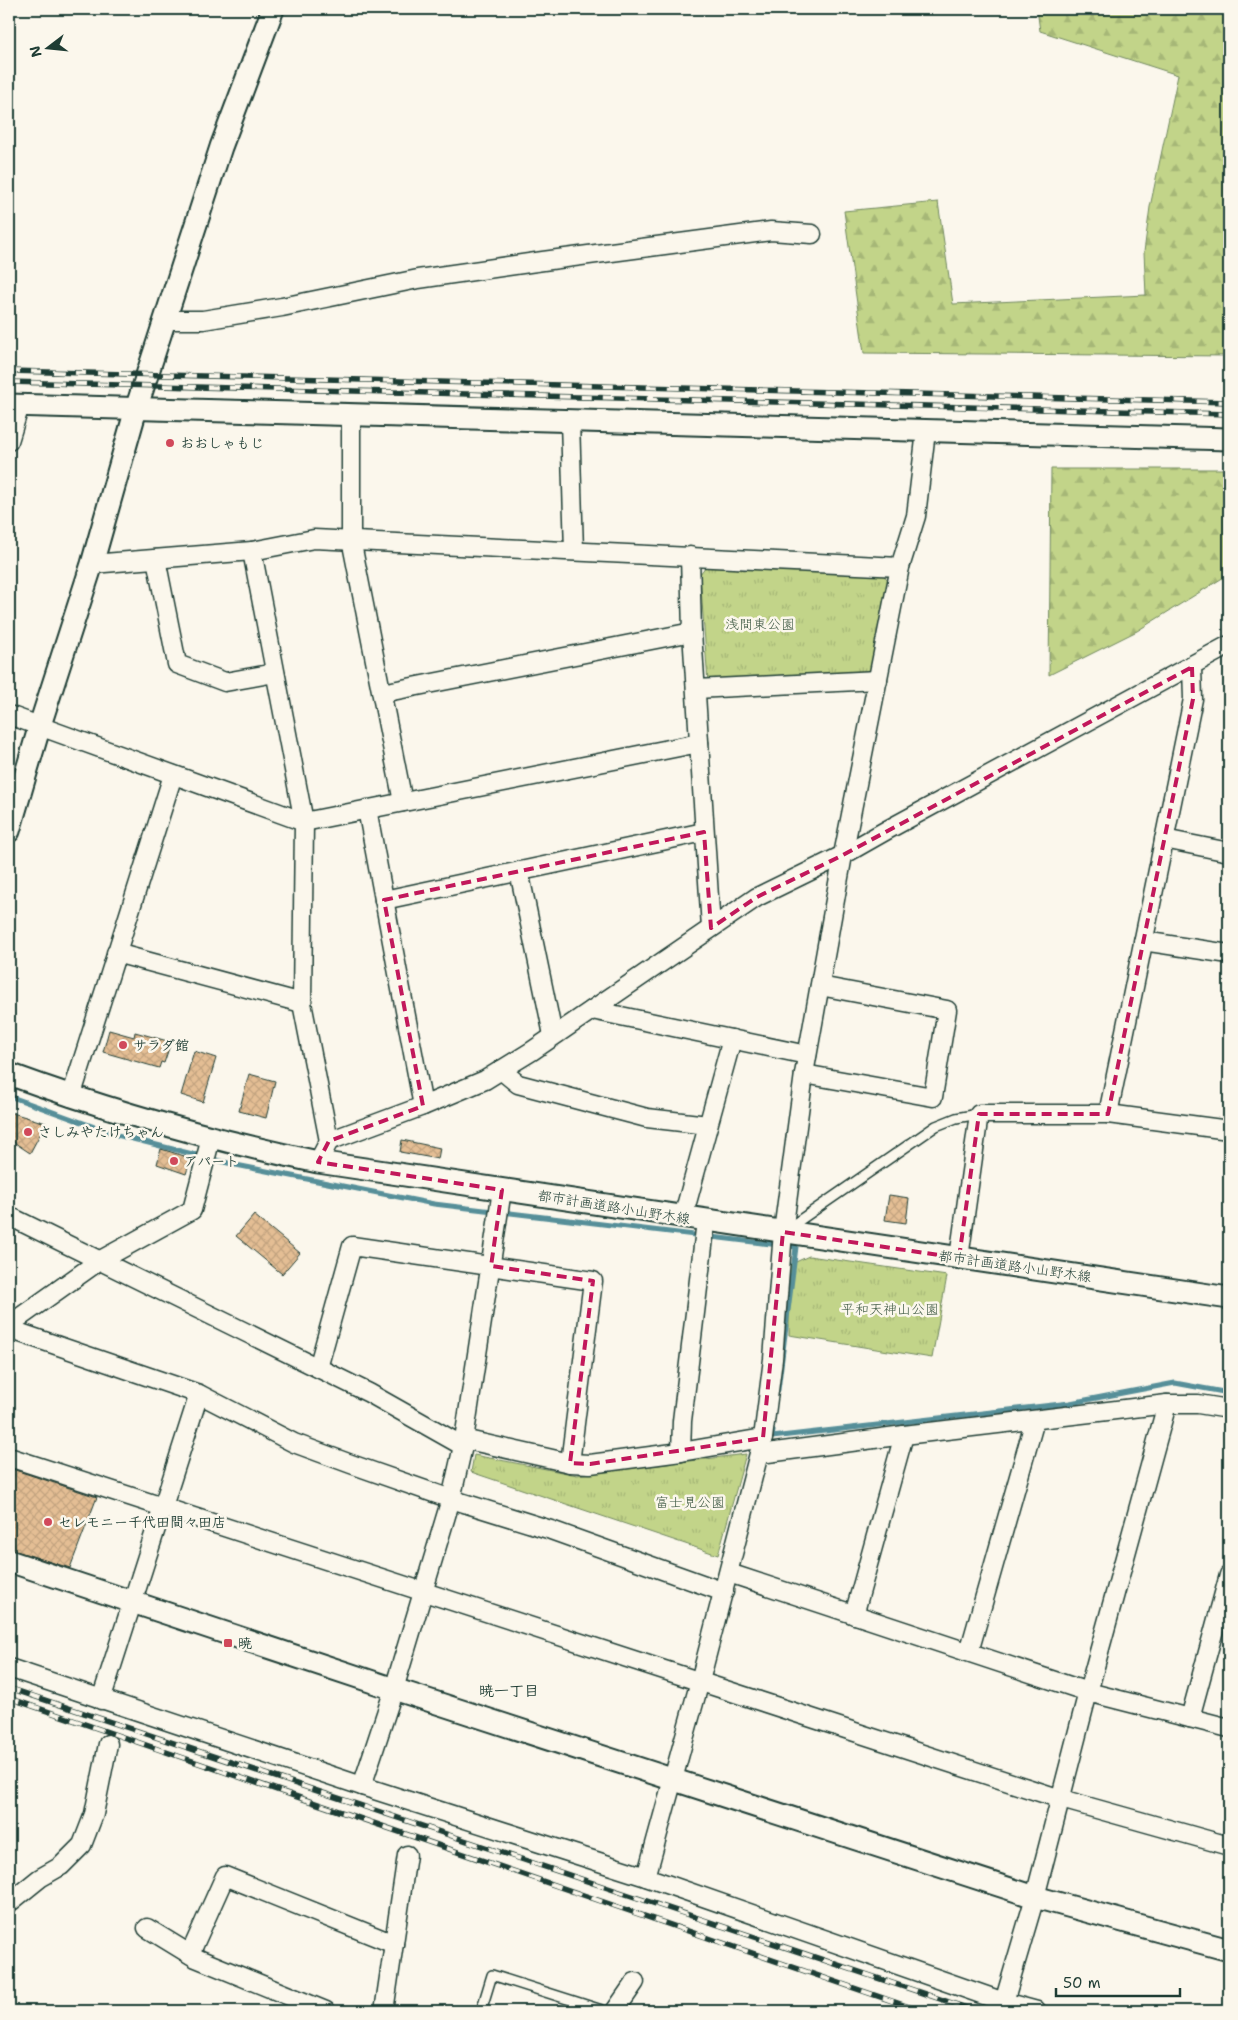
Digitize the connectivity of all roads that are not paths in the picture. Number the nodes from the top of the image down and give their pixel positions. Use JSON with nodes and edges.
{"nodes":[{"id":1,"x":273,"y":9,"type":"edge"},
{"id":2,"x":812,"y":234,"type":"dead end"},
{"id":3,"x":164,"y":320,"type":"junction"},
{"id":4,"x":14,"y":405,"type":"edge"},
{"id":5,"x":136,"y":409,"type":"junction"},
{"id":6,"x":351,"y":415,"type":"junction"},
{"id":7,"x":570,"y":421,"type":"junction"},
{"id":8,"x":926,"y":432,"type":"junction"},
{"id":9,"x":1229,"y":439,"type":"edge"},
{"id":10,"x":9,"y":441,"type":"edge"},
{"id":11,"x":351,"y":539,"type":"junction"},
{"id":12,"x":252,"y":551,"type":"junction"},
{"id":13,"x":574,"y":552,"type":"junction"},
{"id":14,"x":690,"y":556,"type":"junction"},
{"id":15,"x":156,"y":559,"type":"junction"},
{"id":16,"x":92,"y":564,"type":"junction"},
{"id":17,"x":900,"y":568,"type":"junction"},
{"id":18,"x":692,"y":632,"type":"junction"},
{"id":19,"x":1229,"y":645,"type":"edge"},
{"id":20,"x":1192,"y":667,"type":"junction"},
{"id":21,"x":275,"y":673,"type":"junction"},
{"id":22,"x":878,"y":680,"type":"junction"},
{"id":23,"x":696,"y":689,"type":"junction"},
{"id":24,"x":382,"y":693,"type":"junction"},
{"id":25,"x":9,"y":715,"type":"edge"},
{"id":26,"x":40,"y":725,"type":"junction"},
{"id":27,"x":699,"y":743,"type":"junction"},
{"id":28,"x":174,"y":775,"type":"junction"},
{"id":29,"x":403,"y":802,"type":"junction"},
{"id":30,"x":367,"y":809,"type":"junction"},
{"id":31,"x":304,"y":822,"type":"junction"},
{"id":32,"x":9,"y":832,"type":"edge"},
{"id":33,"x":704,"y":832,"type":"junction"},
{"id":34,"x":1164,"y":840,"type":"junction"},
{"id":35,"x":1229,"y":852,"type":"edge"},
{"id":36,"x":843,"y":855,"type":"junction"},
{"id":37,"x":519,"y":871,"type":"junction"},
{"id":38,"x":384,"y":900,"type":"junction"},
{"id":39,"x":711,"y":928,"type":"junction"},
{"id":40,"x":1143,"y":941,"type":"junction"},
{"id":41,"x":116,"y":953,"type":"junction"},
{"id":42,"x":1229,"y":954,"type":"edge"},
{"id":43,"x":820,"y":986,"type":"junction"},
{"id":44,"x":302,"y":1003,"type":"junction"},
{"id":45,"x":592,"y":1010,"type":"junction"},
{"id":46,"x":553,"y":1035,"type":"junction"},
{"id":47,"x":732,"y":1039,"type":"junction"},
{"id":48,"x":808,"y":1055,"type":"junction"},
{"id":49,"x":501,"y":1070,"type":"junction"},
{"id":50,"x":9,"y":1074,"type":"edge"},
{"id":51,"x":804,"y":1074,"type":"junction"},
{"id":52,"x":70,"y":1097,"type":"junction"},
{"id":53,"x":423,"y":1106,"type":"junction"},
{"id":54,"x":979,"y":1114,"type":"junction"},
{"id":55,"x":1108,"y":1114,"type":"junction"},
{"id":56,"x":708,"y":1125,"type":"junction"},
{"id":57,"x":1229,"y":1130,"type":"edge"},
{"id":58,"x":211,"y":1138,"type":"junction"},
{"id":59,"x":330,"y":1142,"type":"junction"},
{"id":60,"x":318,"y":1162,"type":"junction"},
{"id":61,"x":502,"y":1190,"type":"junction"},
{"id":62,"x":9,"y":1216,"type":"edge"},
{"id":63,"x":683,"y":1217,"type":"junction"},
{"id":64,"x":706,"y":1221,"type":"junction"},
{"id":65,"x":783,"y":1232,"type":"junction"},
{"id":66,"x":959,"y":1258,"type":"junction"},
{"id":67,"x":99,"y":1261,"type":"junction"},
{"id":68,"x":491,"y":1266,"type":"junction"},
{"id":69,"x":1229,"y":1298,"type":"edge"},
{"id":70,"x":9,"y":1325,"type":"edge"},
{"id":71,"x":9,"y":1329,"type":"edge"},
{"id":72,"x":318,"y":1368,"type":"junction"},
{"id":73,"x":199,"y":1394,"type":"junction"},
{"id":74,"x":1167,"y":1404,"type":"junction"},
{"id":75,"x":1229,"y":1408,"type":"edge"},
{"id":76,"x":1034,"y":1420,"type":"junction"},
{"id":77,"x":904,"y":1435,"type":"junction"},
{"id":78,"x":463,"y":1442,"type":"junction"},
{"id":79,"x":762,"y":1446,"type":"junction"},
{"id":80,"x":681,"y":1452,"type":"junction"},
{"id":81,"x":9,"y":1457,"type":"edge"},
{"id":82,"x":570,"y":1463,"type":"junction"},
{"id":83,"x":451,"y":1499,"type":"junction"},
{"id":84,"x":162,"y":1507,"type":"junction"},
{"id":85,"x":9,"y":1561,"type":"edge"},
{"id":86,"x":729,"y":1573,"type":"junction"},
{"id":87,"x":1229,"y":1575,"type":"edge"},
{"id":88,"x":423,"y":1591,"type":"junction"},
{"id":89,"x":724,"y":1592,"type":"junction"},
{"id":90,"x":132,"y":1600,"type":"junction"},
{"id":91,"x":854,"y":1615,"type":"junction"},
{"id":92,"x":969,"y":1652,"type":"junction"},
{"id":93,"x":9,"y":1668,"type":"edge"},
{"id":94,"x":700,"y":1681,"type":"junction"},
{"id":95,"x":394,"y":1688,"type":"junction"},
{"id":96,"x":1088,"y":1692,"type":"junction"},
{"id":97,"x":101,"y":1700,"type":"junction"},
{"id":98,"x":1190,"y":1718,"type":"junction"},
{"id":99,"x":1229,"y":1728,"type":"edge"},
{"id":100,"x":108,"y":1744,"type":"dead end"},
{"id":101,"x":674,"y":1779,"type":"junction"},
{"id":102,"x":362,"y":1786,"type":"junction"},
{"id":103,"x":1061,"y":1799,"type":"junction"},
{"id":104,"x":1229,"y":1846,"type":"edge"},
{"id":105,"x":407,"y":1855,"type":"dead end"},
{"id":106,"x":646,"y":1877,"type":"junction"},
{"id":107,"x":1035,"y":1896,"type":"junction"},
{"id":108,"x":9,"y":1902,"type":"edge"},
{"id":109,"x":147,"y":1928,"type":"dead end"},
{"id":110,"x":394,"y":1944,"type":"junction"},
{"id":111,"x":1229,"y":1950,"type":"edge"},
{"id":112,"x":190,"y":1954,"type":"junction"},
{"id":113,"x":635,"y":1982,"type":"dead end"},
{"id":114,"x":1004,"y":2002,"type":"junction"},
{"id":115,"x":326,"y":2011,"type":"edge"},
{"id":116,"x":384,"y":2011,"type":"edge"},
{"id":117,"x":481,"y":2011,"type":"edge"},
{"id":118,"x":605,"y":2011,"type":"edge"},
{"id":119,"x":615,"y":2011,"type":"edge"},
{"id":120,"x":1037,"y":2011,"type":"edge"}],
"edges":[{"from":1,"to":3,"type":"street"},
{"from":2,"to":3,"type":"street"},
{"from":3,"to":5,"type":"street"},
{"from":4,"to":5,"type":"street"},
{"from":4,"to":10,"type":"street"},
{"from":5,"to":6,"type":"street"},
{"from":5,"to":16,"type":"street"},
{"from":6,"to":7,"type":"street"},
{"from":6,"to":11,"type":"street"},
{"from":7,"to":8,"type":"street"},
{"from":7,"to":13,"type":"street"},
{"from":8,"to":9,"type":"street"},
{"from":8,"to":17,"type":"street"},
{"from":11,"to":12,"type":"street"},
{"from":11,"to":13,"type":"street"},
{"from":11,"to":24,"type":"street"},
{"from":12,"to":15,"type":"street"},
{"from":12,"to":21,"type":"street"},
{"from":13,"to":14,"type":"street"},
{"from":14,"to":17,"type":"street"},
{"from":14,"to":18,"type":"street"},
{"from":15,"to":16,"type":"street"},
{"from":15,"to":21,"type":"street"},
{"from":16,"to":26,"type":"street"},
{"from":17,"to":22,"type":"street"},
{"from":18,"to":23,"type":"street"},
{"from":18,"to":24,"type":"street"},
{"from":19,"to":20,"type":"street"},
{"from":20,"to":34,"type":"street"},
{"from":20,"to":36,"type":"street"},
{"from":21,"to":31,"type":"street"},
{"from":22,"to":23,"type":"street"},
{"from":22,"to":36,"type":"street"},
{"from":23,"to":27,"type":"street"},
{"from":24,"to":29,"type":"street"},
{"from":25,"to":26,"type":"street"},
{"from":26,"to":28,"type":"street"},
{"from":26,"to":32,"type":"street"},
{"from":27,"to":29,"type":"street"},
{"from":27,"to":33,"type":"street"},
{"from":28,"to":31,"type":"street"},
{"from":28,"to":41,"type":"street"},
{"from":29,"to":30,"type":"street"},
{"from":30,"to":31,"type":"street"},
{"from":30,"to":38,"type":"street"},
{"from":31,"to":44,"type":"street"},
{"from":33,"to":37,"type":"street"},
{"from":33,"to":39,"type":"street"},
{"from":34,"to":35,"type":"street"},
{"from":34,"to":40,"type":"street"},
{"from":36,"to":39,"type":"street"},
{"from":36,"to":43,"type":"street"},
{"from":37,"to":38,"type":"street"},
{"from":37,"to":46,"type":"street"},
{"from":38,"to":53,"type":"street"},
{"from":39,"to":45,"type":"street"},
{"from":40,"to":42,"type":"street"},
{"from":40,"to":55,"type":"street"},
{"from":41,"to":44,"type":"street"},
{"from":41,"to":52,"type":"street"},
{"from":43,"to":48,"type":"street"},
{"from":43,"to":51,"type":"street"},
{"from":44,"to":59,"type":"street"},
{"from":45,"to":46,"type":"street"},
{"from":45,"to":47,"type":"street"},
{"from":46,"to":49,"type":"street"},
{"from":47,"to":48,"type":"street"},
{"from":47,"to":56,"type":"street"},
{"from":48,"to":51,"type":"street"},
{"from":49,"to":53,"type":"street"},
{"from":49,"to":56,"type":"street"},
{"from":50,"to":52,"type":"street","name":"都市計画道路小山野木線"},
{"from":51,"to":65,"type":"street"},
{"from":52,"to":58,"type":"street","name":"都市計画道路小山野木線"},
{"from":53,"to":59,"type":"street"},
{"from":54,"to":55,"type":"street"},
{"from":54,"to":65,"type":"lane"},
{"from":54,"to":66,"type":"street"},
{"from":55,"to":57,"type":"street"},
{"from":56,"to":63,"type":"street"},
{"from":58,"to":60,"type":"street","name":"都市計画道路小山野木線"},
{"from":58,"to":67,"type":"street"},
{"from":59,"to":60,"type":"street"},
{"from":60,"to":61,"type":"street","name":"都市計画道路小山野木線"},
{"from":61,"to":63,"type":"street","name":"都市計画道路小山野木線"},
{"from":61,"to":68,"type":"street"},
{"from":62,"to":67,"type":"street"},
{"from":63,"to":64,"type":"street","name":"都市計画道路小山野木線"},
{"from":64,"to":65,"type":"street","name":"都市計画道路小山野木線"},
{"from":64,"to":80,"type":"street"},
{"from":65,"to":66,"type":"street","name":"都市計画道路小山野木線"},
{"from":65,"to":79,"type":"street"},
{"from":66,"to":69,"type":"street","name":"都市計画道路小山野木線"},
{"from":67,"to":70,"type":"street"},
{"from":67,"to":72,"type":"street"},
{"from":68,"to":72,"type":"street"},
{"from":68,"to":78,"type":"street"},
{"from":68,"to":82,"type":"street"},
{"from":71,"to":73,"type":"street"},
{"from":72,"to":78,"type":"street"},
{"from":73,"to":83,"type":"street"},
{"from":73,"to":84,"type":"street"},
{"from":74,"to":75,"type":"street"},
{"from":74,"to":76,"type":"street"},
{"from":74,"to":96,"type":"street"},
{"from":76,"to":77,"type":"street"},
{"from":76,"to":92,"type":"street"},
{"from":77,"to":79,"type":"street"},
{"from":77,"to":91,"type":"street"},
{"from":78,"to":82,"type":"street"},
{"from":78,"to":83,"type":"street"},
{"from":79,"to":80,"type":"street"},
{"from":79,"to":86,"type":"street"},
{"from":80,"to":82,"type":"street"},
{"from":81,"to":84,"type":"street"},
{"from":83,"to":88,"type":"street"},
{"from":83,"to":89,"type":"street"},
{"from":84,"to":88,"type":"street"},
{"from":84,"to":90,"type":"street"},
{"from":85,"to":90,"type":"street"},
{"from":86,"to":89,"type":"street"},
{"from":86,"to":91,"type":"street"},
{"from":87,"to":98,"type":"street"},
{"from":88,"to":94,"type":"street"},
{"from":88,"to":95,"type":"street"},
{"from":89,"to":94,"type":"street"},
{"from":90,"to":95,"type":"street"},
{"from":90,"to":97,"type":"street"},
{"from":91,"to":92,"type":"street"},
{"from":92,"to":96,"type":"street"},
{"from":93,"to":97,"type":"street"},
{"from":94,"to":101,"type":"street"},
{"from":94,"to":103,"type":"street"},
{"from":95,"to":101,"type":"street"},
{"from":95,"to":102,"type":"street"},
{"from":96,"to":98,"type":"street"},
{"from":96,"to":103,"type":"street"},
{"from":97,"to":102,"type":"street"},
{"from":98,"to":99,"type":"street"},
{"from":100,"to":108,"type":"street"},
{"from":101,"to":106,"type":"street"},
{"from":101,"to":107,"type":"street"},
{"from":102,"to":106,"type":"street"},
{"from":103,"to":104,"type":"street"},
{"from":103,"to":107,"type":"street"},
{"from":105,"to":110,"type":"street"},
{"from":106,"to":114,"type":"street"},
{"from":107,"to":111,"type":"street"},
{"from":107,"to":114,"type":"street"},
{"from":109,"to":112,"type":"street"},
{"from":110,"to":112,"type":"street"},
{"from":110,"to":116,"type":"street"},
{"from":112,"to":115,"type":"street"},
{"from":113,"to":119,"type":"street"},
{"from":114,"to":120,"type":"street"},
{"from":117,"to":118,"type":"lane"}]}
